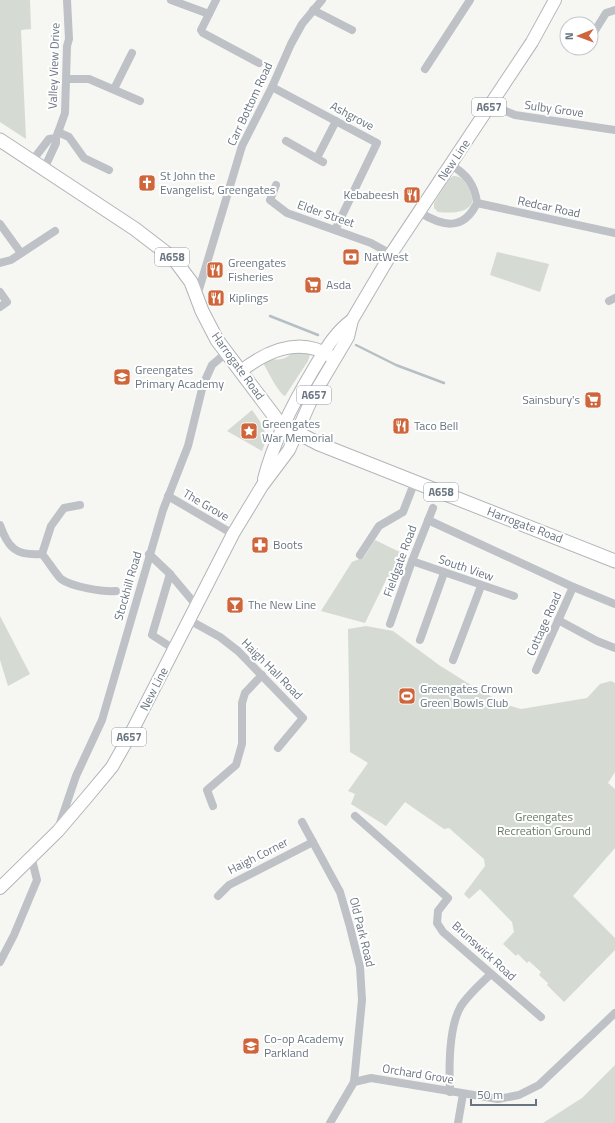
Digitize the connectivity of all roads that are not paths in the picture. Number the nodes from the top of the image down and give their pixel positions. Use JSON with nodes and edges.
{"nodes":[{"id":1,"x":67,"y":0,"type":"edge"},
{"id":2,"x":171,"y":0,"type":"edge"},
{"id":3,"x":216,"y":0,"type":"edge"},
{"id":4,"x":322,"y":0,"type":"edge"},
{"id":5,"x":470,"y":0,"type":"edge"},
{"id":6,"x":555,"y":0,"type":"edge"},
{"id":7,"x":313,"y":10,"type":"junction"},
{"id":8,"x":615,"y":10,"type":"edge"},
{"id":9,"x":209,"y":14,"type":"junction"},
{"id":10,"x":599,"y":24,"type":"edge"},
{"id":11,"x":352,"y":30,"type":"dead end"},
{"id":12,"x":132,"y":53,"type":"dead end"},
{"id":13,"x":259,"y":62,"type":"dead end"},
{"id":14,"x":425,"y":69,"type":"dead end"},
{"id":15,"x":67,"y":79,"type":"junction"},
{"id":16,"x":272,"y":87,"type":"junction"},
{"id":17,"x":114,"y":89,"type":"junction"},
{"id":18,"x":140,"y":101,"type":"dead end"},
{"id":19,"x":491,"y":105,"type":"junction"},
{"id":20,"x":336,"y":121,"type":"junction"},
{"id":21,"x":615,"y":130,"type":"edge"},
{"id":22,"x":57,"y":135,"type":"junction"},
{"id":23,"x":0,"y":140,"type":"edge"},
{"id":24,"x":286,"y":141,"type":"dead end"},
{"id":25,"x":32,"y":161,"type":"junction"},
{"id":26,"x":451,"y":165,"type":"junction"},
{"id":27,"x":44,"y":169,"type":"junction"},
{"id":28,"x":109,"y":170,"type":"dead end"},
{"id":29,"x":276,"y":185,"type":"dead end"},
{"id":30,"x":477,"y":203,"type":"junction"},
{"id":31,"x":419,"y":212,"type":"junction"},
{"id":32,"x":0,"y":224,"type":"edge"},
{"id":33,"x":335,"y":230,"type":"junction"},
{"id":34,"x":55,"y":231,"type":"dead end"},
{"id":35,"x":615,"y":233,"type":"edge"},
{"id":36,"x":21,"y":253,"type":"junction"},
{"id":37,"x":391,"y":254,"type":"junction"},
{"id":38,"x":0,"y":263,"type":"edge"},
{"id":39,"x":0,"y":292,"type":"edge"},
{"id":40,"x":197,"y":296,"type":"junction"},
{"id":41,"x":0,"y":307,"type":"edge"},
{"id":42,"x":352,"y":320,"type":"junction"},
{"id":43,"x":324,"y":352,"type":"junction"},
{"id":44,"x":226,"y":353,"type":"junction"},
{"id":45,"x":335,"y":359,"type":"junction"},
{"id":46,"x":240,"y":371,"type":"junction"},
{"id":47,"x":283,"y":425,"type":"junction"},
{"id":48,"x":296,"y":433,"type":"junction"},
{"id":49,"x":415,"y":481,"type":"junction"},
{"id":50,"x":262,"y":486,"type":"junction"},
{"id":51,"x":168,"y":496,"type":"junction"},
{"id":52,"x":80,"y":504,"type":"dead end"},
{"id":53,"x":433,"y":508,"type":"dead end"},
{"id":54,"x":428,"y":520,"type":"junction"},
{"id":55,"x":0,"y":525,"type":"edge"},
{"id":56,"x":233,"y":534,"type":"junction"},
{"id":57,"x":42,"y":554,"type":"junction"},
{"id":58,"x":149,"y":554,"type":"junction"},
{"id":59,"x":360,"y":555,"type":"dead end"},
{"id":60,"x":412,"y":561,"type":"junction"},
{"id":61,"x":615,"y":561,"type":"edge"},
{"id":62,"x":170,"y":574,"type":"junction"},
{"id":63,"x":444,"y":574,"type":"junction"},
{"id":64,"x":480,"y":586,"type":"junction"},
{"id":65,"x":574,"y":587,"type":"junction"},
{"id":66,"x":116,"y":591,"type":"dead end"},
{"id":67,"x":514,"y":596,"type":"dead end"},
{"id":68,"x":615,"y":604,"type":"edge"},
{"id":69,"x":196,"y":605,"type":"junction"},
{"id":70,"x":189,"y":620,"type":"junction"},
{"id":71,"x":558,"y":620,"type":"junction"},
{"id":72,"x":390,"y":624,"type":"dead end"},
{"id":73,"x":420,"y":640,"type":"dead end"},
{"id":74,"x":615,"y":648,"type":"edge"},
{"id":75,"x":174,"y":649,"type":"junction"},
{"id":76,"x":453,"y":660,"type":"dead end"},
{"id":77,"x":536,"y":670,"type":"dead end"},
{"id":78,"x":262,"y":675,"type":"junction"},
{"id":79,"x":278,"y":748,"type":"dead end"},
{"id":80,"x":213,"y":806,"type":"dead end"},
{"id":81,"x":355,"y":816,"type":"dead end"},
{"id":82,"x":302,"y":822,"type":"dead end"},
{"id":83,"x":58,"y":831,"type":"junction"},
{"id":84,"x":313,"y":842,"type":"junction"},
{"id":85,"x":31,"y":856,"type":"junction"},
{"id":86,"x":0,"y":888,"type":"edge"},
{"id":87,"x":218,"y":896,"type":"dead end"},
{"id":88,"x":0,"y":962,"type":"edge"},
{"id":89,"x":491,"y":974,"type":"junction"},
{"id":90,"x":615,"y":1013,"type":"edge"},
{"id":91,"x":541,"y":1017,"type":"dead end"},
{"id":92,"x":354,"y":1082,"type":"junction"},
{"id":93,"x":450,"y":1092,"type":"junction"},
{"id":94,"x":463,"y":1094,"type":"junction"},
{"id":95,"x":330,"y":1123,"type":"edge"},
{"id":96,"x":458,"y":1123,"type":"edge"}],
"edges":[{"from":1,"to":15,"type":"street","name":"Valley View Drive"},
{"from":2,"to":9,"type":"street"},
{"from":3,"to":9,"type":"street"},
{"from":4,"to":7,"type":"street","name":"Carr Bottom Road"},
{"from":5,"to":14,"type":"street"},
{"from":6,"to":19,"type":"main road","name":"New Line","number":"A657"},
{"from":7,"to":11,"type":"street"},
{"from":7,"to":16,"type":"street","name":"Carr Bottom Road"},
{"from":8,"to":10,"type":"street"},
{"from":9,"to":13,"type":"street"},
{"from":12,"to":17,"type":"street"},
{"from":15,"to":17,"type":"street"},
{"from":15,"to":22,"type":"street","name":"Valley View Drive"},
{"from":16,"to":20,"type":"street","name":"Ashgrove"},
{"from":16,"to":40,"type":"street","name":"Carr Bottom Road"},
{"from":17,"to":18,"type":"street"},
{"from":19,"to":21,"type":"street","name":"Sulby Grove"},
{"from":19,"to":26,"type":"main road","name":"New Line","number":"A657"},
{"from":20,"to":24,"type":"street"},
{"from":20,"to":33,"type":"street","name":"Ashgrove"},
{"from":22,"to":25,"type":"street"},
{"from":22,"to":27,"type":"street","name":"Valley View Drive"},
{"from":22,"to":28,"type":"street"},
{"from":23,"to":25,"type":"highway","name":"Harrogate Road","number":"A658"},
{"from":25,"to":27,"type":"highway","name":"Harrogate Road","number":"A658"},
{"from":26,"to":30,"type":"street"},
{"from":26,"to":31,"type":"main road","name":"New Line","number":"A657"},
{"from":27,"to":40,"type":"highway","name":"Harrogate Road","number":"A658"},
{"from":29,"to":33,"type":"street","name":"Elder Street"},
{"from":30,"to":31,"type":"street"},
{"from":30,"to":35,"type":"street","name":"Redcar Road"},
{"from":31,"to":37,"type":"main road","name":"New Line","number":"A657"},
{"from":32,"to":36,"type":"street"},
{"from":33,"to":37,"type":"street","name":"Elder Street"},
{"from":34,"to":36,"type":"street"},
{"from":36,"to":38,"type":"street"},
{"from":37,"to":42,"type":"main road","name":"New Line","number":"A657"},
{"from":39,"to":41,"type":"street"},
{"from":40,"to":44,"type":"highway","name":"Harrogate Road","number":"A658"},
{"from":42,"to":43,"type":"main road","name":"New Line","number":"A657"},
{"from":42,"to":45,"type":"main road","name":"New Line","number":"A657"},
{"from":43,"to":45,"type":"main road"},
{"from":43,"to":46,"type":"main road"},
{"from":43,"to":47,"type":"main road","name":"New Line","number":"A657"},
{"from":44,"to":46,"type":"highway","name":"Harrogate Road","number":"A658"},
{"from":44,"to":51,"type":"street","name":"Stockhill Road"},
{"from":45,"to":48,"type":"main road","name":"New Line","number":"A657"},
{"from":46,"to":47,"type":"highway","name":"Harrogate Road","number":"A658"},
{"from":47,"to":48,"type":"highway","name":"Harrogate Road","number":"A658"},
{"from":47,"to":50,"type":"main road","name":"New Line","number":"A657"},
{"from":48,"to":49,"type":"highway","name":"Harrogate Road","number":"A658"},
{"from":48,"to":50,"type":"main road","name":"New Line","number":"A657"},
{"from":49,"to":59,"type":"street"},
{"from":49,"to":61,"type":"highway","name":"Harrogate Road","number":"A658"},
{"from":50,"to":56,"type":"main road","name":"New Line","number":"A657"},
{"from":51,"to":56,"type":"street","name":"The Grove"},
{"from":51,"to":58,"type":"street","name":"Stockhill Road"},
{"from":52,"to":57,"type":"street"},
{"from":53,"to":54,"type":"street","name":"Fieldgate Road"},
{"from":54,"to":60,"type":"street","name":"Fieldgate Road"},
{"from":54,"to":65,"type":"street"},
{"from":55,"to":57,"type":"street"},
{"from":56,"to":69,"type":"main road","name":"New Line","number":"A657"},
{"from":57,"to":66,"type":"street"},
{"from":58,"to":62,"type":"street"},
{"from":58,"to":83,"type":"street","name":"Stockhill Road"},
{"from":60,"to":63,"type":"street","name":"South View"},
{"from":60,"to":72,"type":"street","name":"Fieldgate Road"},
{"from":62,"to":69,"type":"street"},
{"from":62,"to":75,"type":"street"},
{"from":63,"to":64,"type":"street","name":"South View"},
{"from":63,"to":73,"type":"street"},
{"from":64,"to":67,"type":"street","name":"South View"},
{"from":64,"to":76,"type":"street"},
{"from":65,"to":68,"type":"street"},
{"from":65,"to":71,"type":"street","name":"Cottage Road"},
{"from":69,"to":70,"type":"main road","name":"New Line","number":"A657"},
{"from":70,"to":75,"type":"main road","name":"New Line","number":"A657"},
{"from":70,"to":78,"type":"street","name":"Haigh Hall Road"},
{"from":71,"to":74,"type":"street"},
{"from":71,"to":77,"type":"street","name":"Cottage Road"},
{"from":75,"to":83,"type":"main road","name":"New Line","number":"A657"},
{"from":78,"to":79,"type":"street","name":"Haigh Hall Road"},
{"from":78,"to":80,"type":"street"},
{"from":81,"to":89,"type":"street","name":"Brunswick Road"},
{"from":82,"to":84,"type":"street","name":"Old Park Road"},
{"from":83,"to":85,"type":"main road","name":"New Line","number":"A657"},
{"from":84,"to":87,"type":"street","name":"Haigh Corner"},
{"from":84,"to":92,"type":"street","name":"Old Park Road"},
{"from":85,"to":86,"type":"main road","name":"New Line","number":"A657"},
{"from":85,"to":88,"type":"street"},
{"from":89,"to":91,"type":"street","name":"Brunswick Road"},
{"from":89,"to":93,"type":"street"},
{"from":90,"to":94,"type":"street","name":"Orchard Grove"},
{"from":92,"to":93,"type":"street","name":"Orchard Grove"},
{"from":92,"to":95,"type":"street","name":"Old Park Road"},
{"from":93,"to":94,"type":"street","name":"Orchard Grove"},
{"from":94,"to":96,"type":"street"}]}
